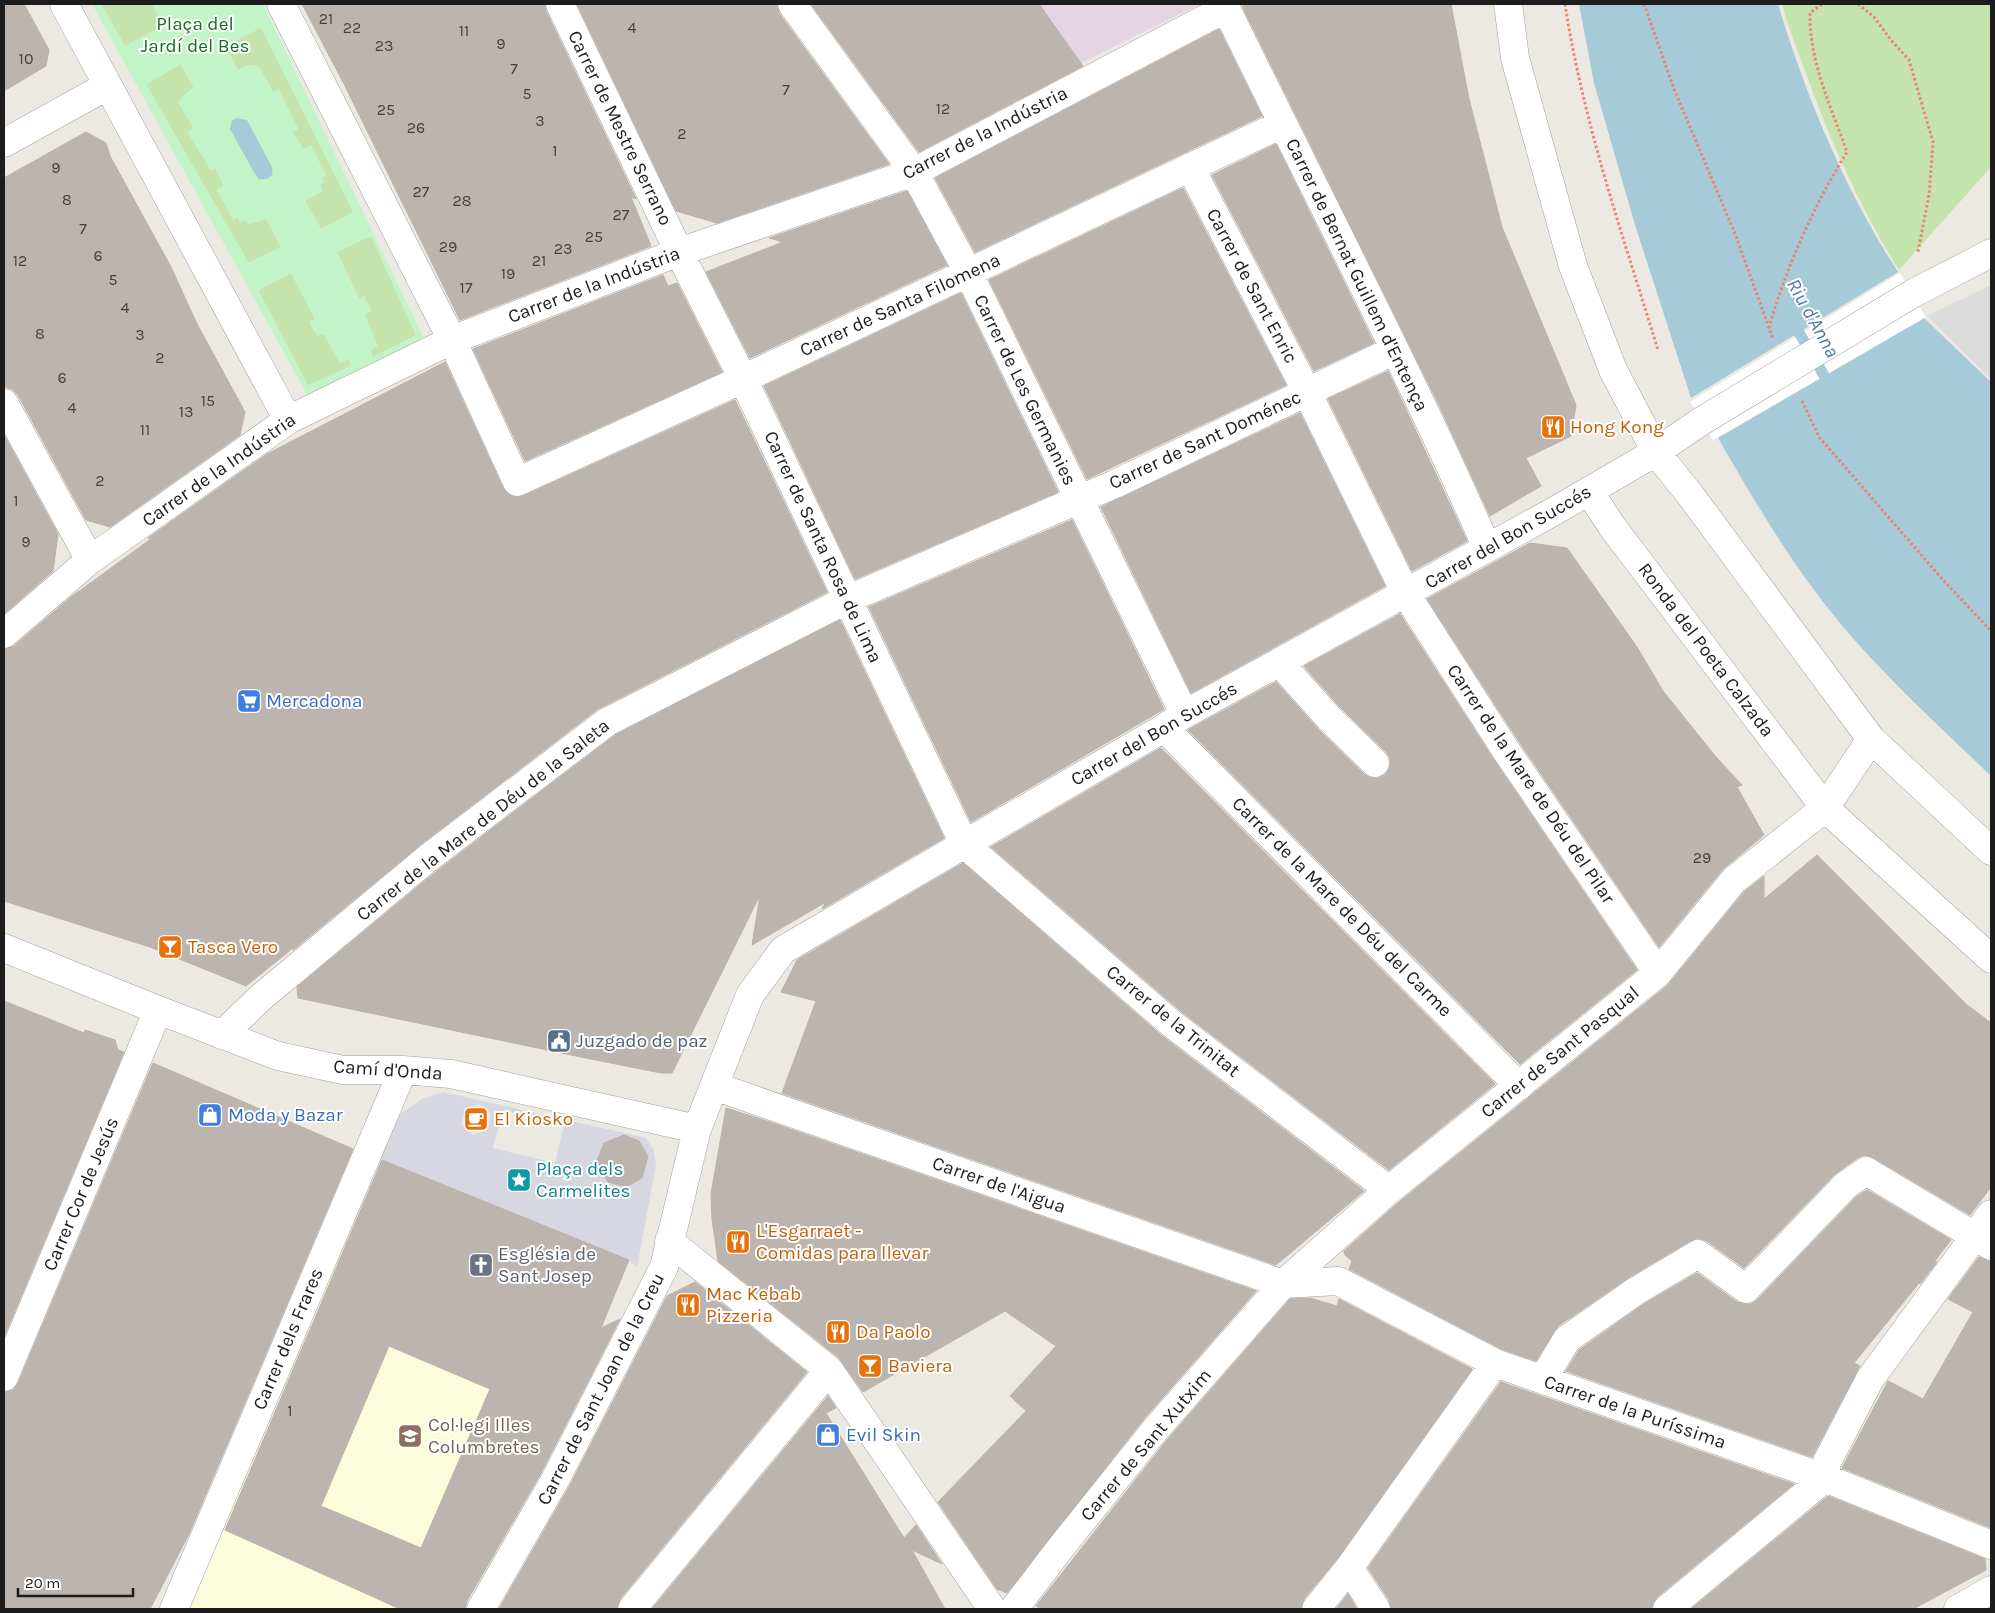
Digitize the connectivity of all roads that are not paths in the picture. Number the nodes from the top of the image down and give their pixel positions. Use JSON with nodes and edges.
{"nodes":[{"id":1,"x":64,"y":4,"type":"edge"},
{"id":2,"x":281,"y":4,"type":"edge"},
{"id":3,"x":560,"y":4,"type":"edge"},
{"id":4,"x":792,"y":4,"type":"edge"},
{"id":5,"x":1508,"y":4,"type":"edge"},
{"id":6,"x":1226,"y":6,"type":"edge"},
{"id":7,"x":107,"y":86,"type":"junction"},
{"id":8,"x":1282,"y":124,"type":"junction"},
{"id":9,"x":4,"y":143,"type":"edge"},
{"id":10,"x":1190,"y":167,"type":"junction"},
{"id":11,"x":914,"y":172,"type":"junction"},
{"id":12,"x":679,"y":252,"type":"junction"},
{"id":13,"x":1991,"y":253,"type":"edge"},
{"id":14,"x":968,"y":272,"type":"junction"},
{"id":15,"x":452,"y":340,"type":"junction"},
{"id":16,"x":1395,"y":350,"type":"junction"},
{"id":17,"x":744,"y":379,"type":"junction"},
{"id":18,"x":1307,"y":392,"type":"junction"},
{"id":19,"x":4,"y":403,"type":"edge"},
{"id":20,"x":288,"y":420,"type":"junction"},
{"id":21,"x":1656,"y":452,"type":"junction"},
{"id":22,"x":1589,"y":491,"type":"junction"},
{"id":23,"x":1078,"y":499,"type":"junction"},
{"id":24,"x":1487,"y":548,"type":"junction"},
{"id":25,"x":90,"y":560,"type":"junction"},
{"id":26,"x":1406,"y":594,"type":"junction"},
{"id":27,"x":848,"y":599,"type":"junction"},
{"id":28,"x":4,"y":634,"type":"edge"},
{"id":29,"x":1280,"y":663,"type":"junction"},
{"id":30,"x":1174,"y":722,"type":"junction"},
{"id":31,"x":1871,"y":738,"type":"junction"},
{"id":32,"x":1375,"y":763,"type":"dead end"},
{"id":33,"x":1825,"y":808,"type":"junction"},
{"id":34,"x":964,"y":844,"type":"junction"},
{"id":35,"x":1991,"y":851,"type":"edge"},
{"id":36,"x":4,"y":948,"type":"edge"},
{"id":37,"x":1991,"y":959,"type":"edge"},
{"id":38,"x":1658,"y":973,"type":"junction"},
{"id":39,"x":158,"y":1010,"type":"junction"},
{"id":40,"x":222,"y":1034,"type":"junction"},
{"id":41,"x":404,"y":1070,"type":"junction"},
{"id":42,"x":714,"y":1086,"type":"junction"},
{"id":43,"x":1519,"y":1086,"type":"junction"},
{"id":44,"x":697,"y":1129,"type":"junction"},
{"id":45,"x":1389,"y":1190,"type":"junction"},
{"id":46,"x":1991,"y":1214,"type":"edge"},
{"id":47,"x":1983,"y":1241,"type":"edge"},
{"id":48,"x":669,"y":1242,"type":"junction"},
{"id":49,"x":1283,"y":1284,"type":"junction"},
{"id":50,"x":1496,"y":1362,"type":"junction"},
{"id":51,"x":829,"y":1370,"type":"junction"},
{"id":52,"x":4,"y":1377,"type":"edge"},
{"id":53,"x":1543,"y":1379,"type":"junction"},
{"id":54,"x":1825,"y":1478,"type":"junction"},
{"id":55,"x":1991,"y":1545,"type":"edge"},
{"id":56,"x":1349,"y":1568,"type":"junction"},
{"id":57,"x":1991,"y":1590,"type":"edge"},
{"id":58,"x":174,"y":1609,"type":"edge"},
{"id":59,"x":481,"y":1609,"type":"edge"},
{"id":60,"x":632,"y":1609,"type":"edge"},
{"id":61,"x":992,"y":1609,"type":"edge"},
{"id":62,"x":1014,"y":1609,"type":"edge"},
{"id":63,"x":1316,"y":1609,"type":"edge"},
{"id":64,"x":1376,"y":1609,"type":"edge"},
{"id":65,"x":1667,"y":1609,"type":"edge"},
{"id":66,"x":1958,"y":1609,"type":"edge"}],
"edges":[{"from":1,"to":7,"type":"street"},
{"from":2,"to":15,"type":"street"},
{"from":3,"to":12,"type":"street","name":"Carrer de Mestre Serrano"},
{"from":4,"to":11,"type":"street","name":"Carrer de Les Germanies"},
{"from":5,"to":21,"type":"street"},
{"from":6,"to":8,"type":"street","name":"Carrer de Bernat Guillem d'Entença"},
{"from":6,"to":11,"type":"street","name":"Carrer de la Indústria"},
{"from":7,"to":9,"type":"street"},
{"from":7,"to":20,"type":"street"},
{"from":8,"to":10,"type":"street","name":"Carrer de Santa Filomena"},
{"from":8,"to":16,"type":"street","name":"Carrer de Bernat Guillem d'Entença"},
{"from":10,"to":14,"type":"street","name":"Carrer de Santa Filomena"},
{"from":10,"to":18,"type":"street","name":"Carrer de Sant Enric"},
{"from":11,"to":12,"type":"street","name":"Carrer de la Indústria"},
{"from":11,"to":14,"type":"street","name":"Carrer de Les Germanies"},
{"from":12,"to":15,"type":"street","name":"Carrer de la Indústria"},
{"from":12,"to":17,"type":"street","name":"Carrer de Santa Rosa de Lima"},
{"from":13,"to":21,"type":"street","name":"Carrer del Bon Succés","bridge":true},
{"from":14,"to":17,"type":"street","name":"Carrer de Santa Filomena"},
{"from":14,"to":23,"type":"street","name":"Carrer de Les Germanies"},
{"from":15,"to":17,"type":"street","name":"Carrer de Santa Filomena"},
{"from":15,"to":20,"type":"street","name":"Carrer de la Indústria"},
{"from":16,"to":18,"type":"street","name":"Carrer de Sant Doménec"},
{"from":16,"to":24,"type":"street","name":"Carrer de Bernat Guillem d'Entença"},
{"from":17,"to":27,"type":"street","name":"Carrer de Santa Rosa de Lima"},
{"from":18,"to":23,"type":"street","name":"Carrer de Sant Doménec"},
{"from":18,"to":26,"type":"street","name":"Carrer de Sant Enric"},
{"from":19,"to":25,"type":"street"},
{"from":20,"to":25,"type":"street","name":"Carrer de la Indústria"},
{"from":21,"to":22,"type":"street","name":"Carrer del Bon Succés"},
{"from":21,"to":31,"type":"street"},
{"from":22,"to":24,"type":"street","name":"Carrer del Bon Succés"},
{"from":22,"to":33,"type":"street","name":"Ronda del Poeta Calzada"},
{"from":23,"to":27,"type":"street","name":"Carrer de Sant Doménec"},
{"from":23,"to":30,"type":"street","name":"Carrer de Les Germanies"},
{"from":24,"to":26,"type":"street","name":"Carrer del Bon Succés"},
{"from":25,"to":28,"type":"street","name":"Carrer de la Indústria"},
{"from":26,"to":29,"type":"street","name":"Carrer del Bon Succés"},
{"from":26,"to":38,"type":"street","name":"Carrer de la Mare de Déu del Pilar"},
{"from":27,"to":34,"type":"street","name":"Carrer de Santa Rosa de Lima"},
{"from":27,"to":40,"type":"street","name":"Carrer de la Mare de Déu de la Saleta"},
{"from":29,"to":30,"type":"street","name":"Carrer del Bon Succés"},
{"from":29,"to":32,"type":"street"},
{"from":30,"to":34,"type":"street","name":"Carrer del Bon Succés"},
{"from":30,"to":43,"type":"street","name":"Carrer de la Mare de Déu del Carme"},
{"from":31,"to":33,"type":"street"},
{"from":31,"to":35,"type":"street"},
{"from":33,"to":37,"type":"street","name":"Ronda del Poeta Calzada"},
{"from":33,"to":38,"type":"street","name":"Carrer de Sant Pasqual"},
{"from":34,"to":42,"type":"street","name":"Carrer del Bon Succés"},
{"from":34,"to":45,"type":"street","name":"Carrer de la Trinitat"},
{"from":36,"to":39,"type":"street","name":"Camí d'Onda"},
{"from":38,"to":43,"type":"street","name":"Carrer de Sant Pasqual"},
{"from":39,"to":40,"type":"street","name":"Camí d'Onda"},
{"from":39,"to":52,"type":"street","name":"Carrer Cor de Jesús"},
{"from":40,"to":41,"type":"street","name":"Camí d'Onda"},
{"from":41,"to":44,"type":"street","name":"Camí d'Onda"},
{"from":41,"to":58,"type":"street","name":"Carrer dels Frares"},
{"from":42,"to":44,"type":"street","name":"Carrer del Bon Succés"},
{"from":42,"to":49,"type":"street","name":"Carrer de l'Aigua"},
{"from":43,"to":45,"type":"street","name":"Carrer de Sant Pasqual"},
{"from":44,"to":48,"type":"street","name":"Carrer de Sant Joan de la Creu"},
{"from":45,"to":49,"type":"street","name":"Carrer de Sant Pasqual"},
{"from":46,"to":47,"type":"street"},
{"from":47,"to":53,"type":"street"},
{"from":47,"to":54,"type":"street"},
{"from":48,"to":51,"type":"street"},
{"from":48,"to":59,"type":"street","name":"Carrer de Sant Joan de la Creu"},
{"from":49,"to":50,"type":"street","name":"Carrer de la Puríssima"},
{"from":49,"to":62,"type":"street","name":"Carrer de Sant Xutxim"},
{"from":50,"to":53,"type":"street","name":"Carrer de la Puríssima"},
{"from":50,"to":56,"type":"street"},
{"from":51,"to":60,"type":"street"},
{"from":51,"to":61,"type":"street"},
{"from":53,"to":54,"type":"street","name":"Carrer de la Puríssima"},
{"from":54,"to":55,"type":"street","name":"Carrer de la Puríssima"},
{"from":54,"to":65,"type":"street"},
{"from":56,"to":63,"type":"street"},
{"from":56,"to":64,"type":"street"},
{"from":57,"to":66,"type":"street"}]}
